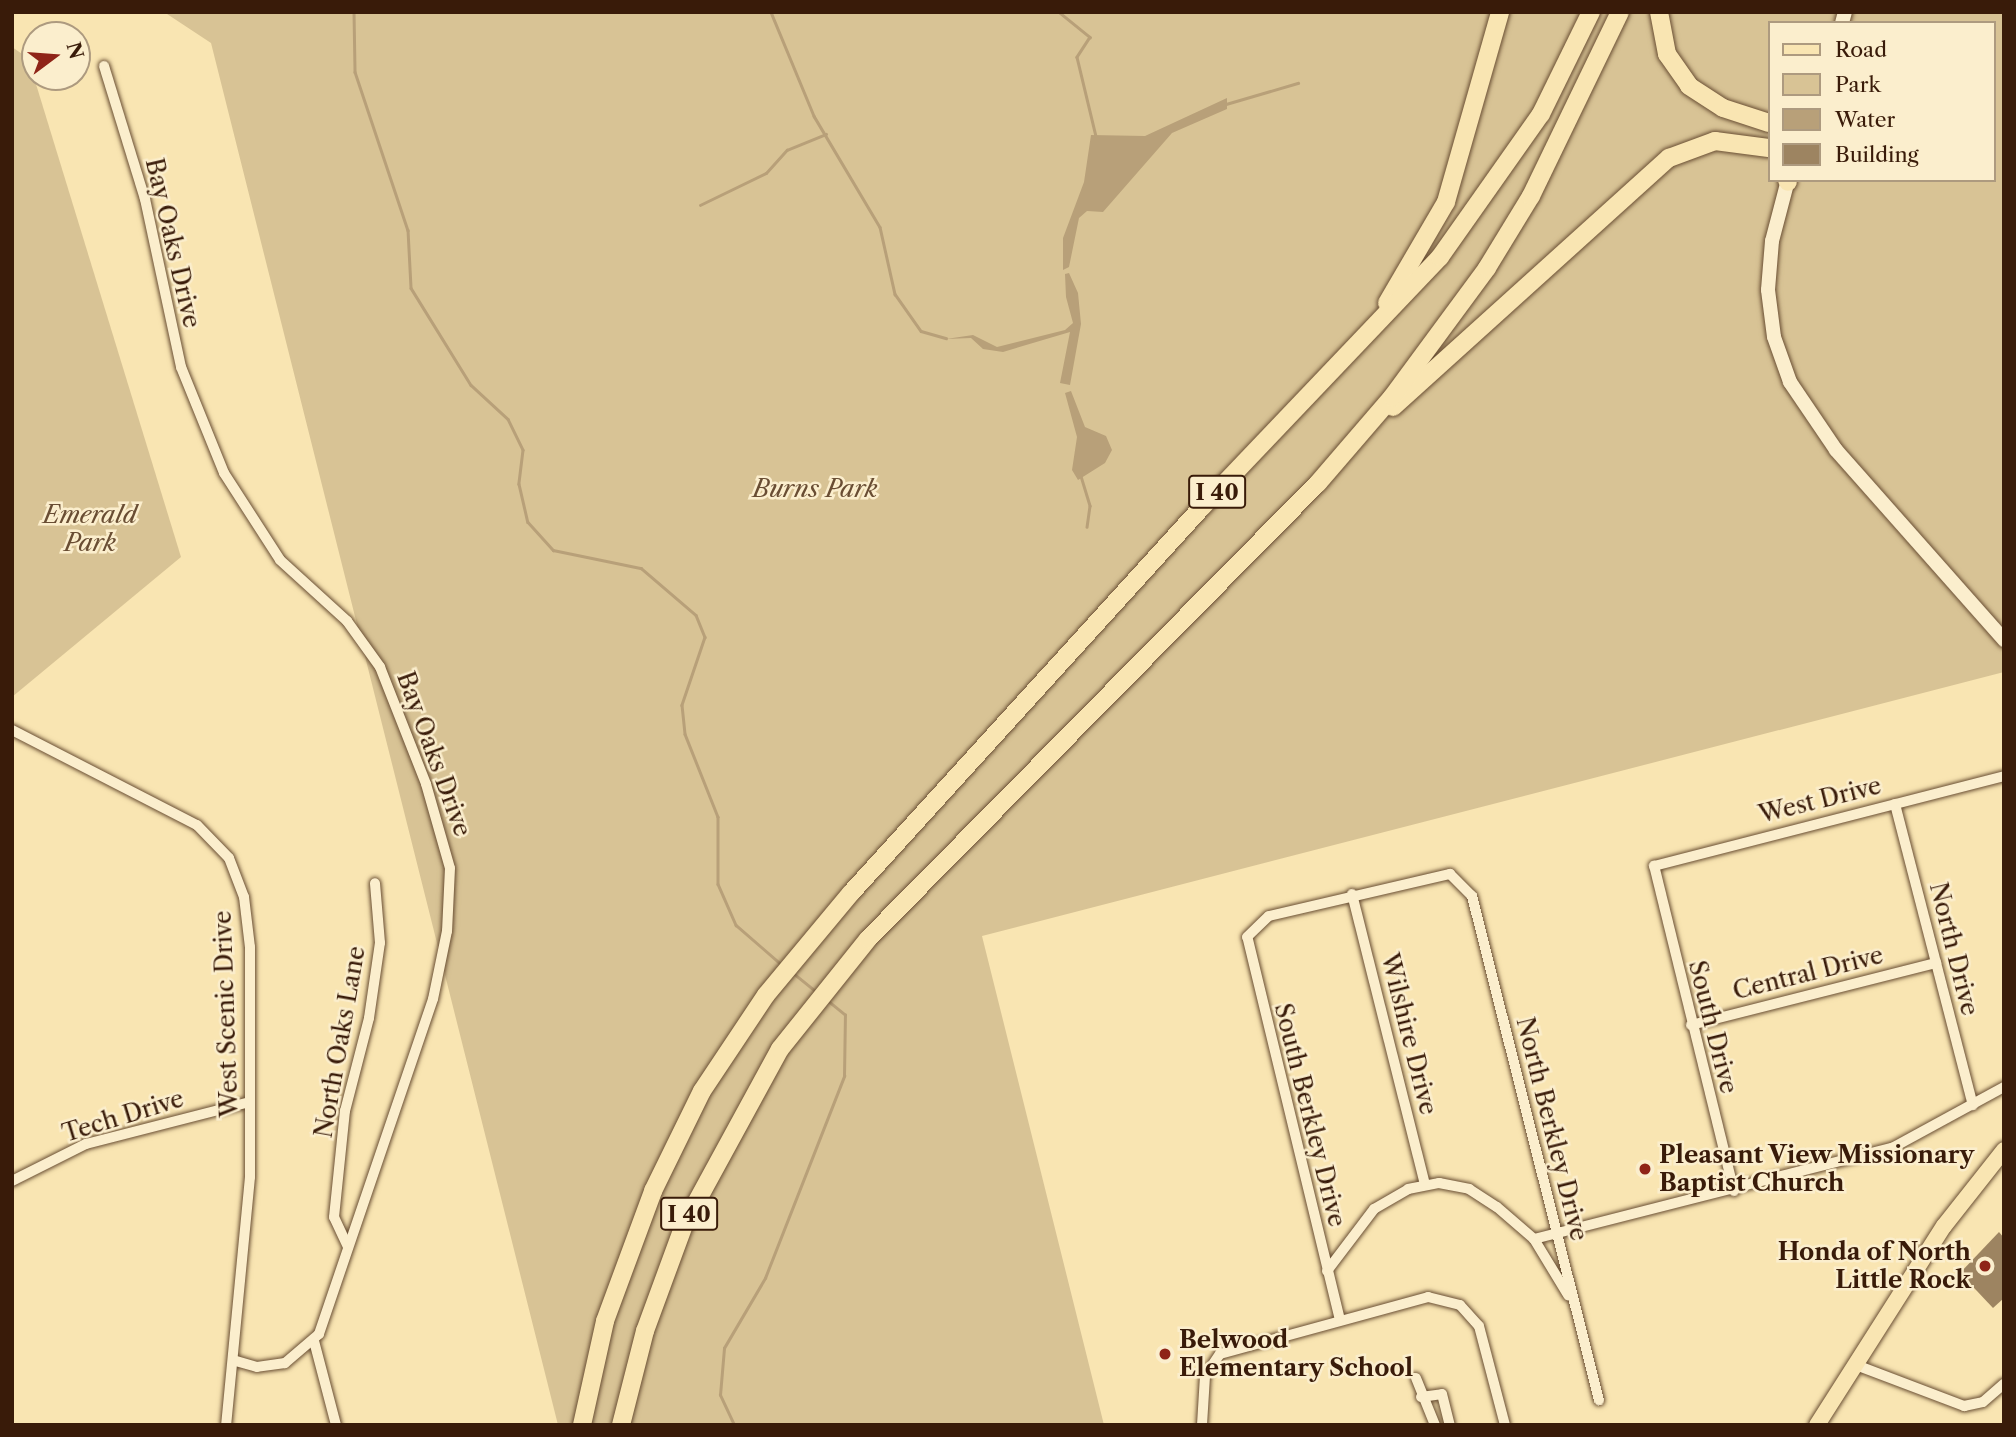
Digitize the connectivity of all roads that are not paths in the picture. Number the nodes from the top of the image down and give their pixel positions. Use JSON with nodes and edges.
{"nodes":[{"id":1,"x":1500,"y":12,"type":"edge"},
{"id":2,"x":1591,"y":12,"type":"edge"},
{"id":3,"x":1620,"y":12,"type":"edge"},
{"id":4,"x":1659,"y":12,"type":"edge"},
{"id":5,"x":104,"y":66,"type":"dead end"},
{"id":6,"x":1768,"y":123,"type":"edge"},
{"id":7,"x":1768,"y":148,"type":"edge"},
{"id":8,"x":1788,"y":182,"type":"edge"},
{"id":9,"x":1371,"y":329,"type":"junction"},
{"id":10,"x":1364,"y":432,"type":"junction"},
{"id":11,"x":2004,"y":639,"type":"edge"},
{"id":12,"x":12,"y":730,"type":"edge"},
{"id":13,"x":2004,"y":776,"type":"edge"},
{"id":14,"x":1895,"y":804,"type":"junction"},
{"id":15,"x":1652,"y":873,"type":"joint"},
{"id":16,"x":375,"y":883,"type":"dead end"},
{"id":17,"x":1352,"y":894,"type":"junction"},
{"id":18,"x":1936,"y":962,"type":"junction"},
{"id":19,"x":1691,"y":1025,"type":"junction"},
{"id":20,"x":2004,"y":1087,"type":"edge"},
{"id":21,"x":249,"y":1102,"type":"junction"},
{"id":22,"x":1973,"y":1105,"type":"junction"},
{"id":23,"x":2004,"y":1150,"type":"edge"},
{"id":24,"x":12,"y":1181,"type":"edge"},
{"id":25,"x":1425,"y":1185,"type":"junction"},
{"id":26,"x":1734,"y":1191,"type":"junction"},
{"id":27,"x":1557,"y":1236,"type":"junction"},
{"id":28,"x":1534,"y":1239,"type":"junction"},
{"id":29,"x":348,"y":1247,"type":"junction"},
{"id":30,"x":1327,"y":1271,"type":"junction"},
{"id":31,"x":1576,"y":1310,"type":"junction"},
{"id":32,"x":1340,"y":1320,"type":"junction"},
{"id":33,"x":314,"y":1341,"type":"junction"},
{"id":34,"x":233,"y":1360,"type":"junction"},
{"id":35,"x":1856,"y":1365,"type":"junction"},
{"id":36,"x":1416,"y":1378,"type":"dead end"},
{"id":37,"x":2004,"y":1384,"type":"edge"},
{"id":38,"x":1421,"y":1397,"type":"junction"},
{"id":39,"x":1599,"y":1400,"type":"dead end"},
{"id":40,"x":226,"y":1425,"type":"edge"},
{"id":41,"x":336,"y":1425,"type":"edge"},
{"id":42,"x":582,"y":1425,"type":"edge"},
{"id":43,"x":621,"y":1425,"type":"edge"},
{"id":44,"x":1202,"y":1425,"type":"edge"},
{"id":45,"x":1435,"y":1425,"type":"edge"},
{"id":46,"x":1450,"y":1425,"type":"edge"},
{"id":47,"x":1505,"y":1425,"type":"edge"},
{"id":48,"x":1817,"y":1425,"type":"edge"}],
"edges":[{"from":1,"to":9,"type":"highway"},
{"from":2,"to":9,"type":"highway","number":"I 40"},
{"from":3,"to":10,"type":"highway","number":"I 40"},
{"from":4,"to":6,"type":"highway"},
{"from":5,"to":29,"type":"street","name":"Bay Oaks Drive"},
{"from":7,"to":10,"type":"highway"},
{"from":8,"to":11,"type":"street"},
{"from":9,"to":42,"type":"highway","number":"I 40"},
{"from":10,"to":43,"type":"highway","number":"I 40"},
{"from":12,"to":21,"type":"street","name":"West Scenic Drive"},
{"from":13,"to":14,"type":"street","name":"West Drive"},
{"from":14,"to":15,"type":"street","name":"West Drive"},
{"from":14,"to":18,"type":"street","name":"North Drive"},
{"from":15,"to":19,"type":"street","name":"South Drive"},
{"from":16,"to":29,"type":"street","name":"North Oaks Lane"},
{"from":17,"to":25,"type":"street","name":"Wilshire Drive"},
{"from":17,"to":27,"type":"street","name":"North Berkley Drive"},
{"from":17,"to":30,"type":"street","name":"South Berkley Drive"},
{"from":18,"to":19,"type":"street","name":"Central Drive"},
{"from":18,"to":22,"type":"street","name":"North Drive"},
{"from":19,"to":26,"type":"street","name":"South Drive"},
{"from":20,"to":22,"type":"street"},
{"from":21,"to":24,"type":"street","name":"Tech Drive"},
{"from":21,"to":34,"type":"street","name":"West Scenic Drive"},
{"from":22,"to":26,"type":"street"},
{"from":23,"to":35,"type":"main road"},
{"from":25,"to":28,"type":"street"},
{"from":25,"to":30,"type":"street"},
{"from":26,"to":27,"type":"street"},
{"from":27,"to":28,"type":"street"},
{"from":27,"to":31,"type":"street","name":"North Berkley Drive"},
{"from":28,"to":31,"type":"street"},
{"from":29,"to":33,"type":"street","name":"Bay Oaks Drive"},
{"from":30,"to":32,"type":"street","name":"South Berkley Drive"},
{"from":31,"to":39,"type":"street","name":"North Berkley Drive"},
{"from":32,"to":44,"type":"street"},
{"from":32,"to":47,"type":"street"},
{"from":33,"to":34,"type":"street"},
{"from":33,"to":41,"type":"street"},
{"from":34,"to":40,"type":"street","name":"West Scenic Drive"},
{"from":35,"to":37,"type":"street"},
{"from":35,"to":48,"type":"main road"},
{"from":36,"to":38,"type":"street"},
{"from":38,"to":45,"type":"street"},
{"from":38,"to":46,"type":"street"}]}
